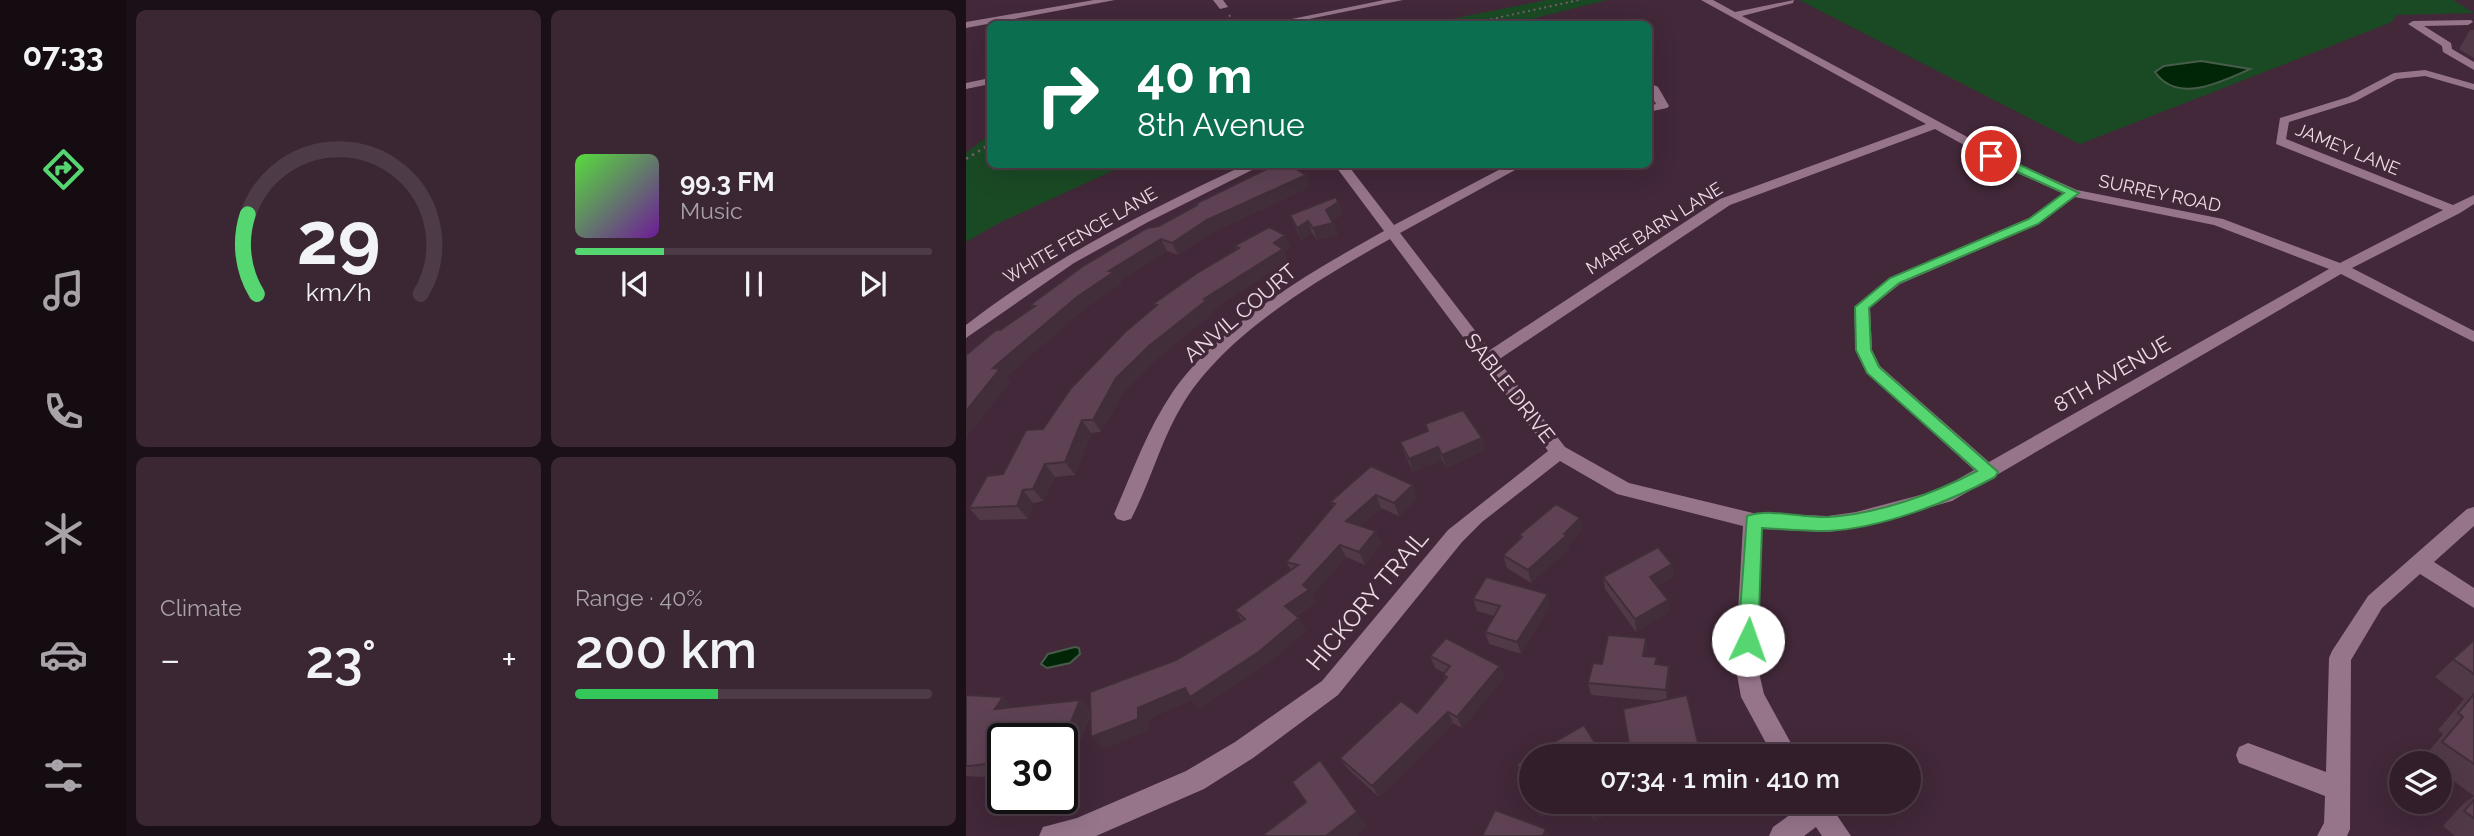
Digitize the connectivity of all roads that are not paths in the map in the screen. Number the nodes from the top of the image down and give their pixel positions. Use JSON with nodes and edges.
{"nodes":[{"id":1,"x":1110,"y":0,"type":"edge"},
{"id":2,"x":1398,"y":0,"type":"edge"},
{"id":3,"x":1706,"y":0,"type":"edge"},
{"id":4,"x":1790,"y":1,"type":"edge"},
{"id":5,"x":1733,"y":15,"type":"junction"},
{"id":6,"x":987,"y":21,"type":"edge"},
{"id":7,"x":989,"y":21,"type":"edge"},
{"id":8,"x":1288,"y":21,"type":"edge"},
{"id":9,"x":2472,"y":22,"type":"edge"},
{"id":10,"x":966,"y":25,"type":"edge"},
{"id":11,"x":2474,"y":67,"type":"edge"},
{"id":12,"x":987,"y":82,"type":"edge"},
{"id":13,"x":966,"y":86,"type":"edge"},
{"id":14,"x":2474,"y":87,"type":"edge"},
{"id":15,"x":1652,"y":88,"type":"edge"},
{"id":16,"x":1652,"y":108,"type":"edge"},
{"id":17,"x":1934,"y":125,"type":"junction"},
{"id":18,"x":1249,"y":168,"type":"edge"},
{"id":19,"x":1343,"y":168,"type":"edge"},
{"id":20,"x":1513,"y":168,"type":"edge"},
{"id":21,"x":2073,"y":193,"type":"junction"},
{"id":22,"x":2474,"y":200,"type":"edge"},
{"id":23,"x":2455,"y":210,"type":"junction"},
{"id":24,"x":1391,"y":233,"type":"junction"},
{"id":25,"x":2343,"y":269,"type":"junction"},
{"id":26,"x":966,"y":333,"type":"edge"},
{"id":27,"x":2474,"y":337,"type":"edge"},
{"id":28,"x":1487,"y":360,"type":"junction"},
{"id":29,"x":1559,"y":452,"type":"junction"},
{"id":30,"x":1989,"y":472,"type":"junction"},
{"id":31,"x":1124,"y":514,"type":"dead end"},
{"id":32,"x":2474,"y":514,"type":"edge"},
{"id":33,"x":1753,"y":521,"type":"junction"},
{"id":34,"x":2418,"y":562,"type":"junction"},
{"id":35,"x":2474,"y":599,"type":"edge"},
{"id":36,"x":1779,"y":744,"type":"edge"},
{"id":37,"x":2248,"y":755,"type":"dead end"},
{"id":38,"x":2338,"y":789,"type":"junction"},
{"id":39,"x":1806,"y":814,"type":"edge"},
{"id":40,"x":1821,"y":814,"type":"edge"},
{"id":41,"x":1069,"y":834,"type":"edge"},
{"id":42,"x":1782,"y":836,"type":"edge"},
{"id":43,"x":1839,"y":836,"type":"edge"},
{"id":44,"x":2330,"y":836,"type":"edge"}],
"edges":[{"from":1,"to":7,"type":"street"},
{"from":2,"to":8,"type":"street"},
{"from":3,"to":5,"type":"street","name":"SURREY ROAD"},
{"from":4,"to":5,"type":"street"},
{"from":5,"to":17,"type":"street","name":"SURREY ROAD"},
{"from":6,"to":10,"type":"street"},
{"from":9,"to":11,"type":"street"},
{"from":12,"to":13,"type":"street"},
{"from":14,"to":23,"type":"street","name":"JAMEY LANE"},
{"from":15,"to":16,"type":"street"},
{"from":17,"to":21,"type":"street","name":"SURREY ROAD"},
{"from":17,"to":28,"type":"street","name":"MARE BARN LANE"},
{"from":18,"to":26,"type":"street","name":"WHITE FENCE LANE"},
{"from":19,"to":24,"type":"street","name":"SABLE DRIVE"},
{"from":20,"to":24,"type":"street","name":"ANVIL COURT"},
{"from":21,"to":25,"type":"street","name":"SURREY ROAD"},
{"from":21,"to":30,"type":"street"},
{"from":22,"to":23,"type":"street","name":"8TH AVENUE"},
{"from":23,"to":25,"type":"street","name":"8TH AVENUE"},
{"from":24,"to":28,"type":"street","name":"SABLE DRIVE"},
{"from":24,"to":31,"type":"street","name":"ANVIL COURT"},
{"from":25,"to":27,"type":"street","name":"SURREY ROAD"},
{"from":25,"to":30,"type":"street","name":"8TH AVENUE"},
{"from":28,"to":29,"type":"street","name":"SABLE DRIVE"},
{"from":29,"to":33,"type":"street","name":"SABLE DRIVE"},
{"from":29,"to":41,"type":"street","name":"HICKORY TRAIL"},
{"from":30,"to":33,"type":"street","name":"8TH AVENUE"},
{"from":32,"to":34,"type":"street"},
{"from":33,"to":36,"type":"street"},
{"from":34,"to":35,"type":"street"},
{"from":34,"to":38,"type":"street"},
{"from":37,"to":38,"type":"street"},
{"from":38,"to":44,"type":"street"},
{"from":39,"to":42,"type":"street"},
{"from":40,"to":43,"type":"street"}]}
